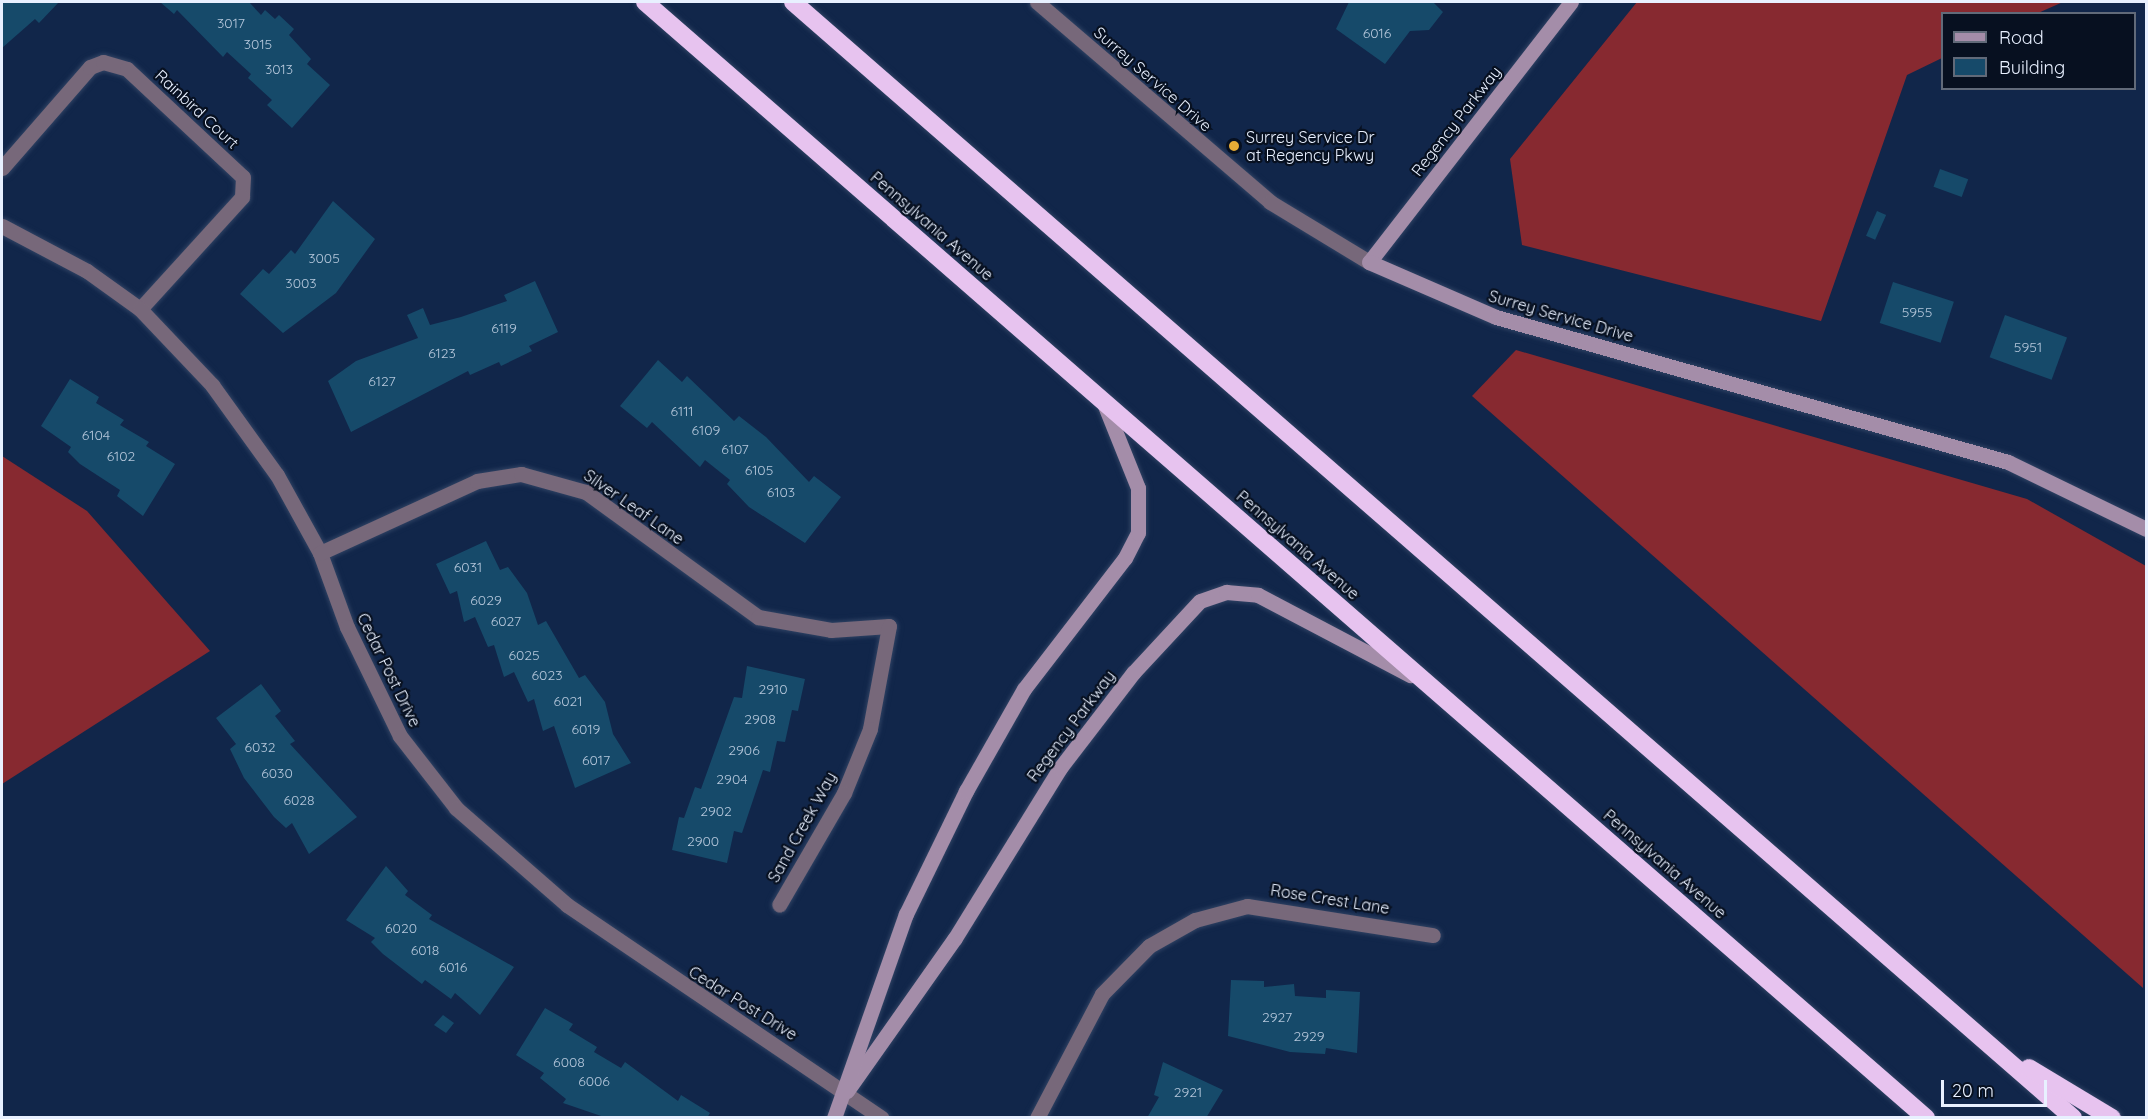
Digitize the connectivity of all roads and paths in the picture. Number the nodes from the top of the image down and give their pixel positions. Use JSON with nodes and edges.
{"nodes":[{"id":1,"x":645,"y":2,"type":"edge"},
{"id":2,"x":793,"y":2,"type":"edge"},
{"id":3,"x":1037,"y":2,"type":"edge"},
{"id":4,"x":1571,"y":2,"type":"edge"},
{"id":5,"x":2,"y":168,"type":"edge"},
{"id":6,"x":2,"y":226,"type":"edge"},
{"id":7,"x":1369,"y":262,"type":"junction"},
{"id":8,"x":140,"y":309,"type":"junction"},
{"id":9,"x":1103,"y":400,"type":"junction"},
{"id":10,"x":2146,"y":529,"type":"edge"},
{"id":11,"x":320,"y":553,"type":"junction"},
{"id":12,"x":889,"y":626,"type":"joint"},
{"id":13,"x":1426,"y":683,"type":"junction"},
{"id":14,"x":779,"y":905,"type":"dead end"},
{"id":15,"x":1433,"y":935,"type":"dead end"},
{"id":16,"x":1993,"y":1046,"type":"junction"},
{"id":17,"x":847,"y":1091,"type":"junction"},
{"id":18,"x":834,"y":1118,"type":"edge"},
{"id":19,"x":882,"y":1118,"type":"edge"},
{"id":20,"x":1037,"y":1118,"type":"edge"},
{"id":21,"x":1926,"y":1118,"type":"edge"},
{"id":22,"x":2073,"y":1118,"type":"edge"},
{"id":23,"x":2112,"y":1118,"type":"edge"}],
"edges":[{"from":1,"to":9,"type":"highway","name":"Pennsylvania Avenue"},
{"from":2,"to":16,"type":"highway"},
{"from":3,"to":7,"type":"street","name":"Surrey Service Drive"},
{"from":4,"to":7,"type":"street","name":"Regency Parkway"},
{"from":5,"to":8,"type":"street","name":"Rainbird Court"},
{"from":6,"to":8,"type":"street","name":"Cedar Post Drive"},
{"from":7,"to":10,"type":"street","name":"Surrey Service Drive"},
{"from":8,"to":11,"type":"street","name":"Cedar Post Drive"},
{"from":9,"to":13,"type":"highway","name":"Pennsylvania Avenue"},
{"from":9,"to":17,"type":"street","name":"Regency Parkway"},
{"from":11,"to":12,"type":"street","name":"Silver Leaf Lane"},
{"from":11,"to":17,"type":"street","name":"Cedar Post Drive"},
{"from":12,"to":14,"type":"street","name":"Sand Creek Way"},
{"from":13,"to":17,"type":"street","name":"Regency Parkway"},
{"from":13,"to":21,"type":"highway","name":"Pennsylvania Avenue"},
{"from":15,"to":20,"type":"street","name":"Rose Crest Lane"},
{"from":16,"to":22,"type":"highway"},
{"from":16,"to":23,"type":"highway"},
{"from":17,"to":18,"type":"street","name":"Regency Parkway"},
{"from":17,"to":19,"type":"street"}]}
